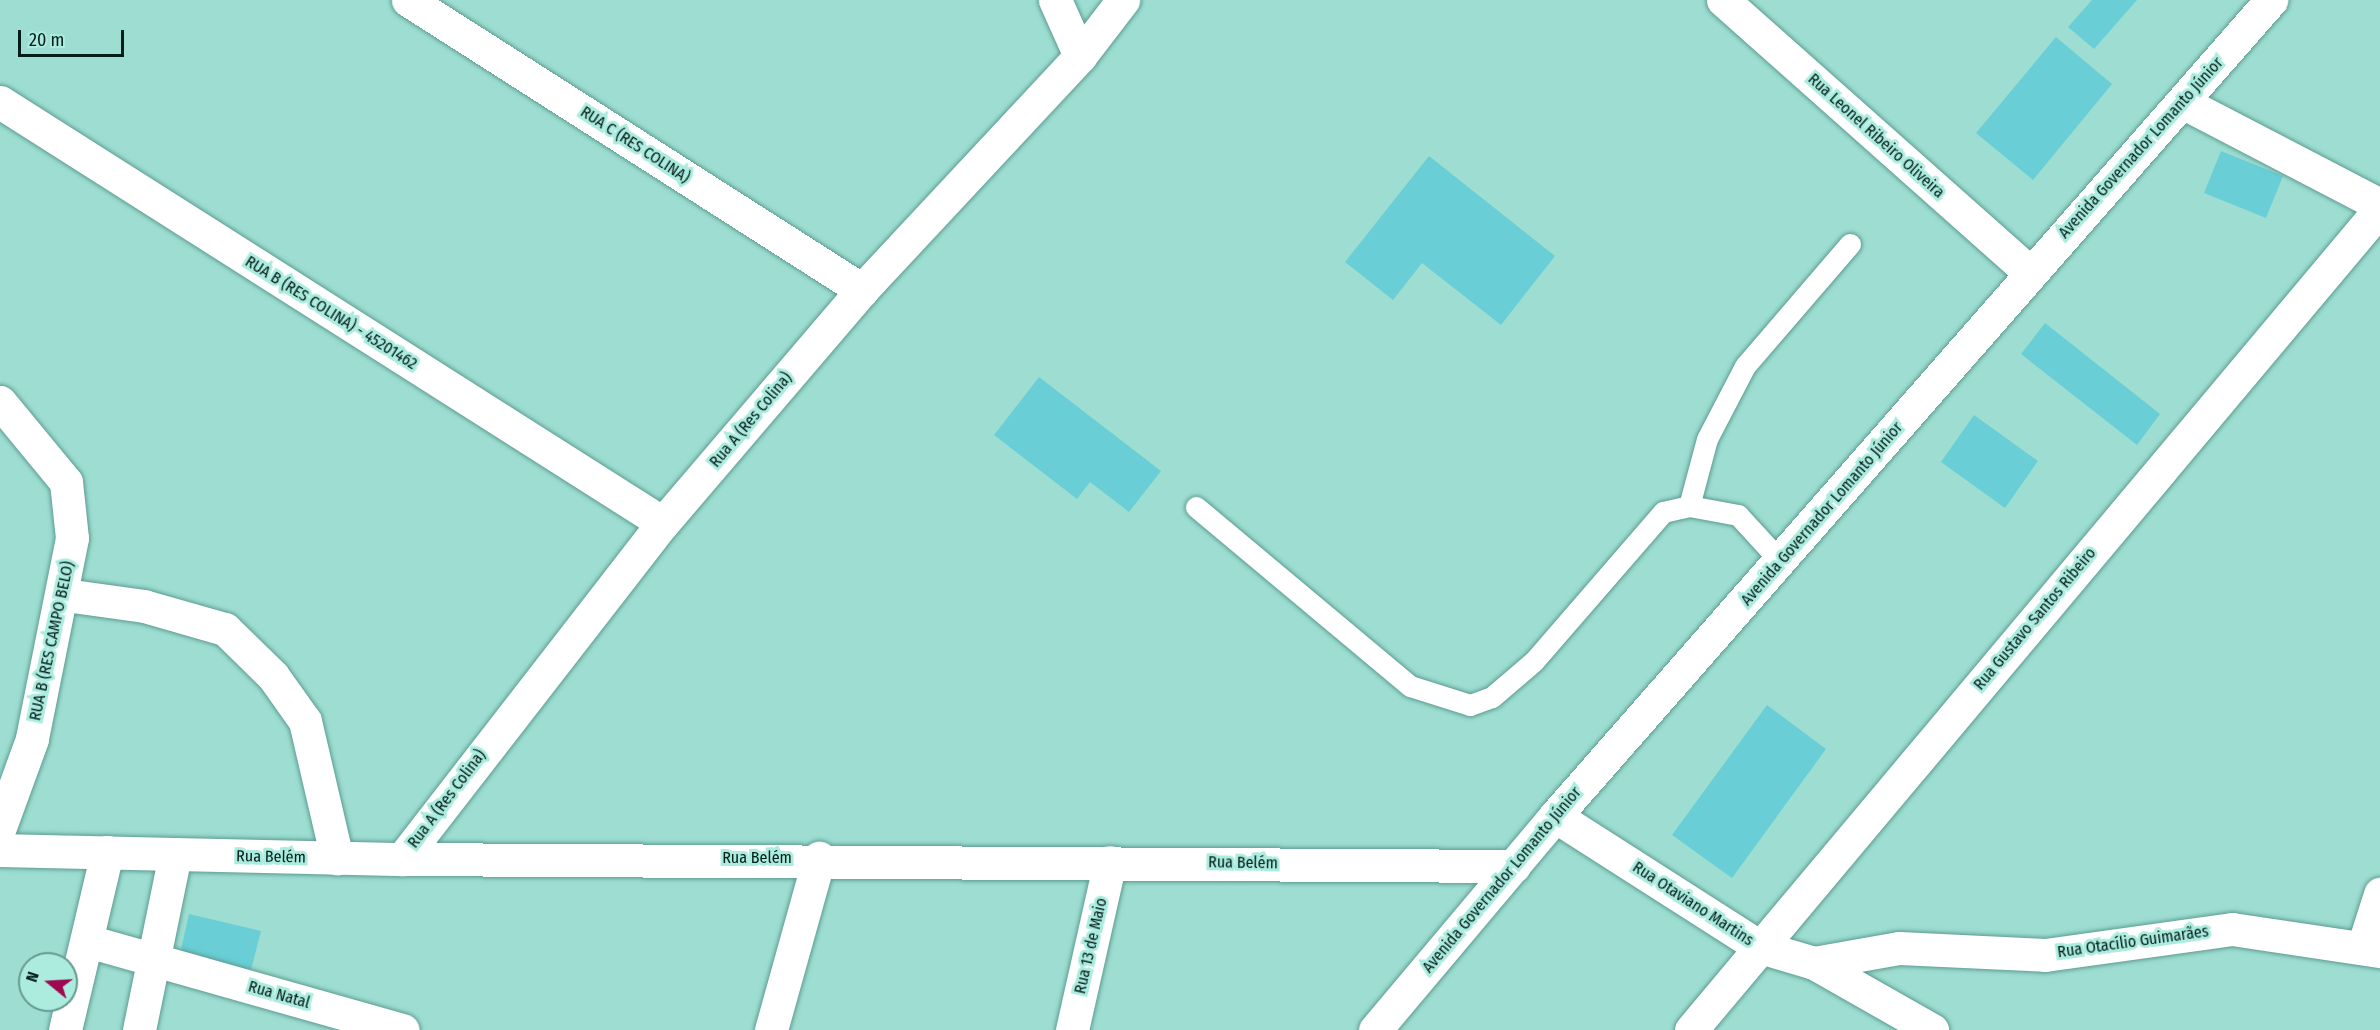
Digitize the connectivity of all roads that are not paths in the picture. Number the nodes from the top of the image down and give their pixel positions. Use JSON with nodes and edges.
{"nodes":[{"id":1,"x":408,"y":0,"type":"edge"},
{"id":2,"x":1055,"y":0,"type":"edge"},
{"id":3,"x":1123,"y":0,"type":"edge"},
{"id":4,"x":2271,"y":0,"type":"edge"},
{"id":5,"x":1739,"y":5,"type":"edge"},
{"id":6,"x":1080,"y":56,"type":"junction"},
{"id":7,"x":0,"y":102,"type":"edge"},
{"id":8,"x":2184,"y":103,"type":"junction"},
{"id":9,"x":2380,"y":207,"type":"edge"},
{"id":10,"x":1850,"y":244,"type":"dead end"},
{"id":11,"x":2029,"y":272,"type":"junction"},
{"id":12,"x":862,"y":290,"type":"junction"},
{"id":13,"x":0,"y":402,"type":"edge"},
{"id":14,"x":1689,"y":506,"type":"junction"},
{"id":15,"x":1196,"y":507,"type":"dead end"},
{"id":16,"x":663,"y":524,"type":"junction"},
{"id":17,"x":1781,"y":562,"type":"junction"},
{"id":18,"x":65,"y":595,"type":"junction"},
{"id":19,"x":1556,"y":816,"type":"junction"},
{"id":20,"x":0,"y":827,"type":"edge"},
{"id":21,"x":0,"y":850,"type":"edge"},
{"id":22,"x":107,"y":852,"type":"junction"},
{"id":23,"x":175,"y":855,"type":"junction"},
{"id":24,"x":338,"y":858,"type":"junction"},
{"id":25,"x":819,"y":858,"type":"junction"},
{"id":26,"x":402,"y":859,"type":"junction"},
{"id":27,"x":1110,"y":862,"type":"junction"},
{"id":28,"x":1514,"y":866,"type":"junction"},
{"id":29,"x":2380,"y":894,"type":"edge"},
{"id":30,"x":88,"y":941,"type":"junction"},
{"id":31,"x":1760,"y":947,"type":"junction"},
{"id":32,"x":2372,"y":949,"type":"edge"},
{"id":33,"x":156,"y":961,"type":"junction"},
{"id":34,"x":1814,"y":963,"type":"junction"},
{"id":35,"x":65,"y":1030,"type":"edge"},
{"id":36,"x":139,"y":1030,"type":"edge"},
{"id":37,"x":403,"y":1030,"type":"edge"},
{"id":38,"x":771,"y":1030,"type":"edge"},
{"id":39,"x":1072,"y":1030,"type":"edge"},
{"id":40,"x":1375,"y":1030,"type":"edge"},
{"id":41,"x":1690,"y":1030,"type":"edge"},
{"id":42,"x":1932,"y":1030,"type":"edge"}],
"edges":[{"from":1,"to":12,"type":"street","name":"RUA C (RES COLINA)"},
{"from":2,"to":6,"type":"street"},
{"from":3,"to":6,"type":"street","name":"Rua A (Res Colina)"},
{"from":4,"to":8,"type":"street","name":"Avenida Governador Lomanto Júnior"},
{"from":5,"to":11,"type":"street","name":"Rua Leonel Ribeiro Oliveira"},
{"from":6,"to":12,"type":"street","name":"Rua A (Res Colina)"},
{"from":7,"to":16,"type":"street","name":"RUA B (RES COLINA) - 45201462"},
{"from":8,"to":9,"type":"street"},
{"from":8,"to":11,"type":"street","name":"Avenida Governador Lomanto Júnior"},
{"from":9,"to":31,"type":"street","name":"Rua Gustavo Santos Ribeiro"},
{"from":10,"to":14,"type":"lane"},
{"from":11,"to":17,"type":"street","name":"Avenida Governador Lomanto Júnior"},
{"from":12,"to":16,"type":"street","name":"Rua A (Res Colina)"},
{"from":13,"to":18,"type":"street","name":"RUA B (RES CAMPO BELO)"},
{"from":14,"to":15,"type":"lane"},
{"from":14,"to":17,"type":"lane"},
{"from":16,"to":26,"type":"street","name":"Rua A (Res Colina)"},
{"from":17,"to":19,"type":"street","name":"Avenida Governador Lomanto Júnior"},
{"from":18,"to":20,"type":"street","name":"RUA B (RES CAMPO BELO)"},
{"from":18,"to":24,"type":"street"},
{"from":19,"to":28,"type":"street","name":"Avenida Governador Lomanto Júnior"},
{"from":19,"to":31,"type":"street","name":"Rua Otaviano Martins"},
{"from":21,"to":22,"type":"street","name":"Rua Belém"},
{"from":22,"to":23,"type":"street","name":"Rua Belém"},
{"from":22,"to":30,"type":"street"},
{"from":23,"to":24,"type":"street","name":"Rua Belém"},
{"from":23,"to":33,"type":"street"},
{"from":24,"to":26,"type":"street","name":"Rua Belém"},
{"from":25,"to":26,"type":"street","name":"Rua Belém"},
{"from":25,"to":27,"type":"street","name":"Rua Belém"},
{"from":25,"to":38,"type":"street"},
{"from":27,"to":28,"type":"street","name":"Rua Belém"},
{"from":27,"to":39,"type":"street","name":"Rua 13 de Maio"},
{"from":28,"to":40,"type":"street","name":"Avenida Governador Lomanto Júnior"},
{"from":29,"to":32,"type":"street"},
{"from":30,"to":33,"type":"street"},
{"from":30,"to":35,"type":"street"},
{"from":31,"to":34,"type":"street","name":"Rua Otaviano Martins"},
{"from":31,"to":41,"type":"street","name":"Rua Gustavo Santos Ribeiro"},
{"from":32,"to":34,"type":"street","name":"Rua Otacílio Guimarães"},
{"from":33,"to":36,"type":"street"},
{"from":33,"to":37,"type":"street","name":"Rua Natal"},
{"from":34,"to":42,"type":"street","name":"Rua Otaviano Martins"}]}
